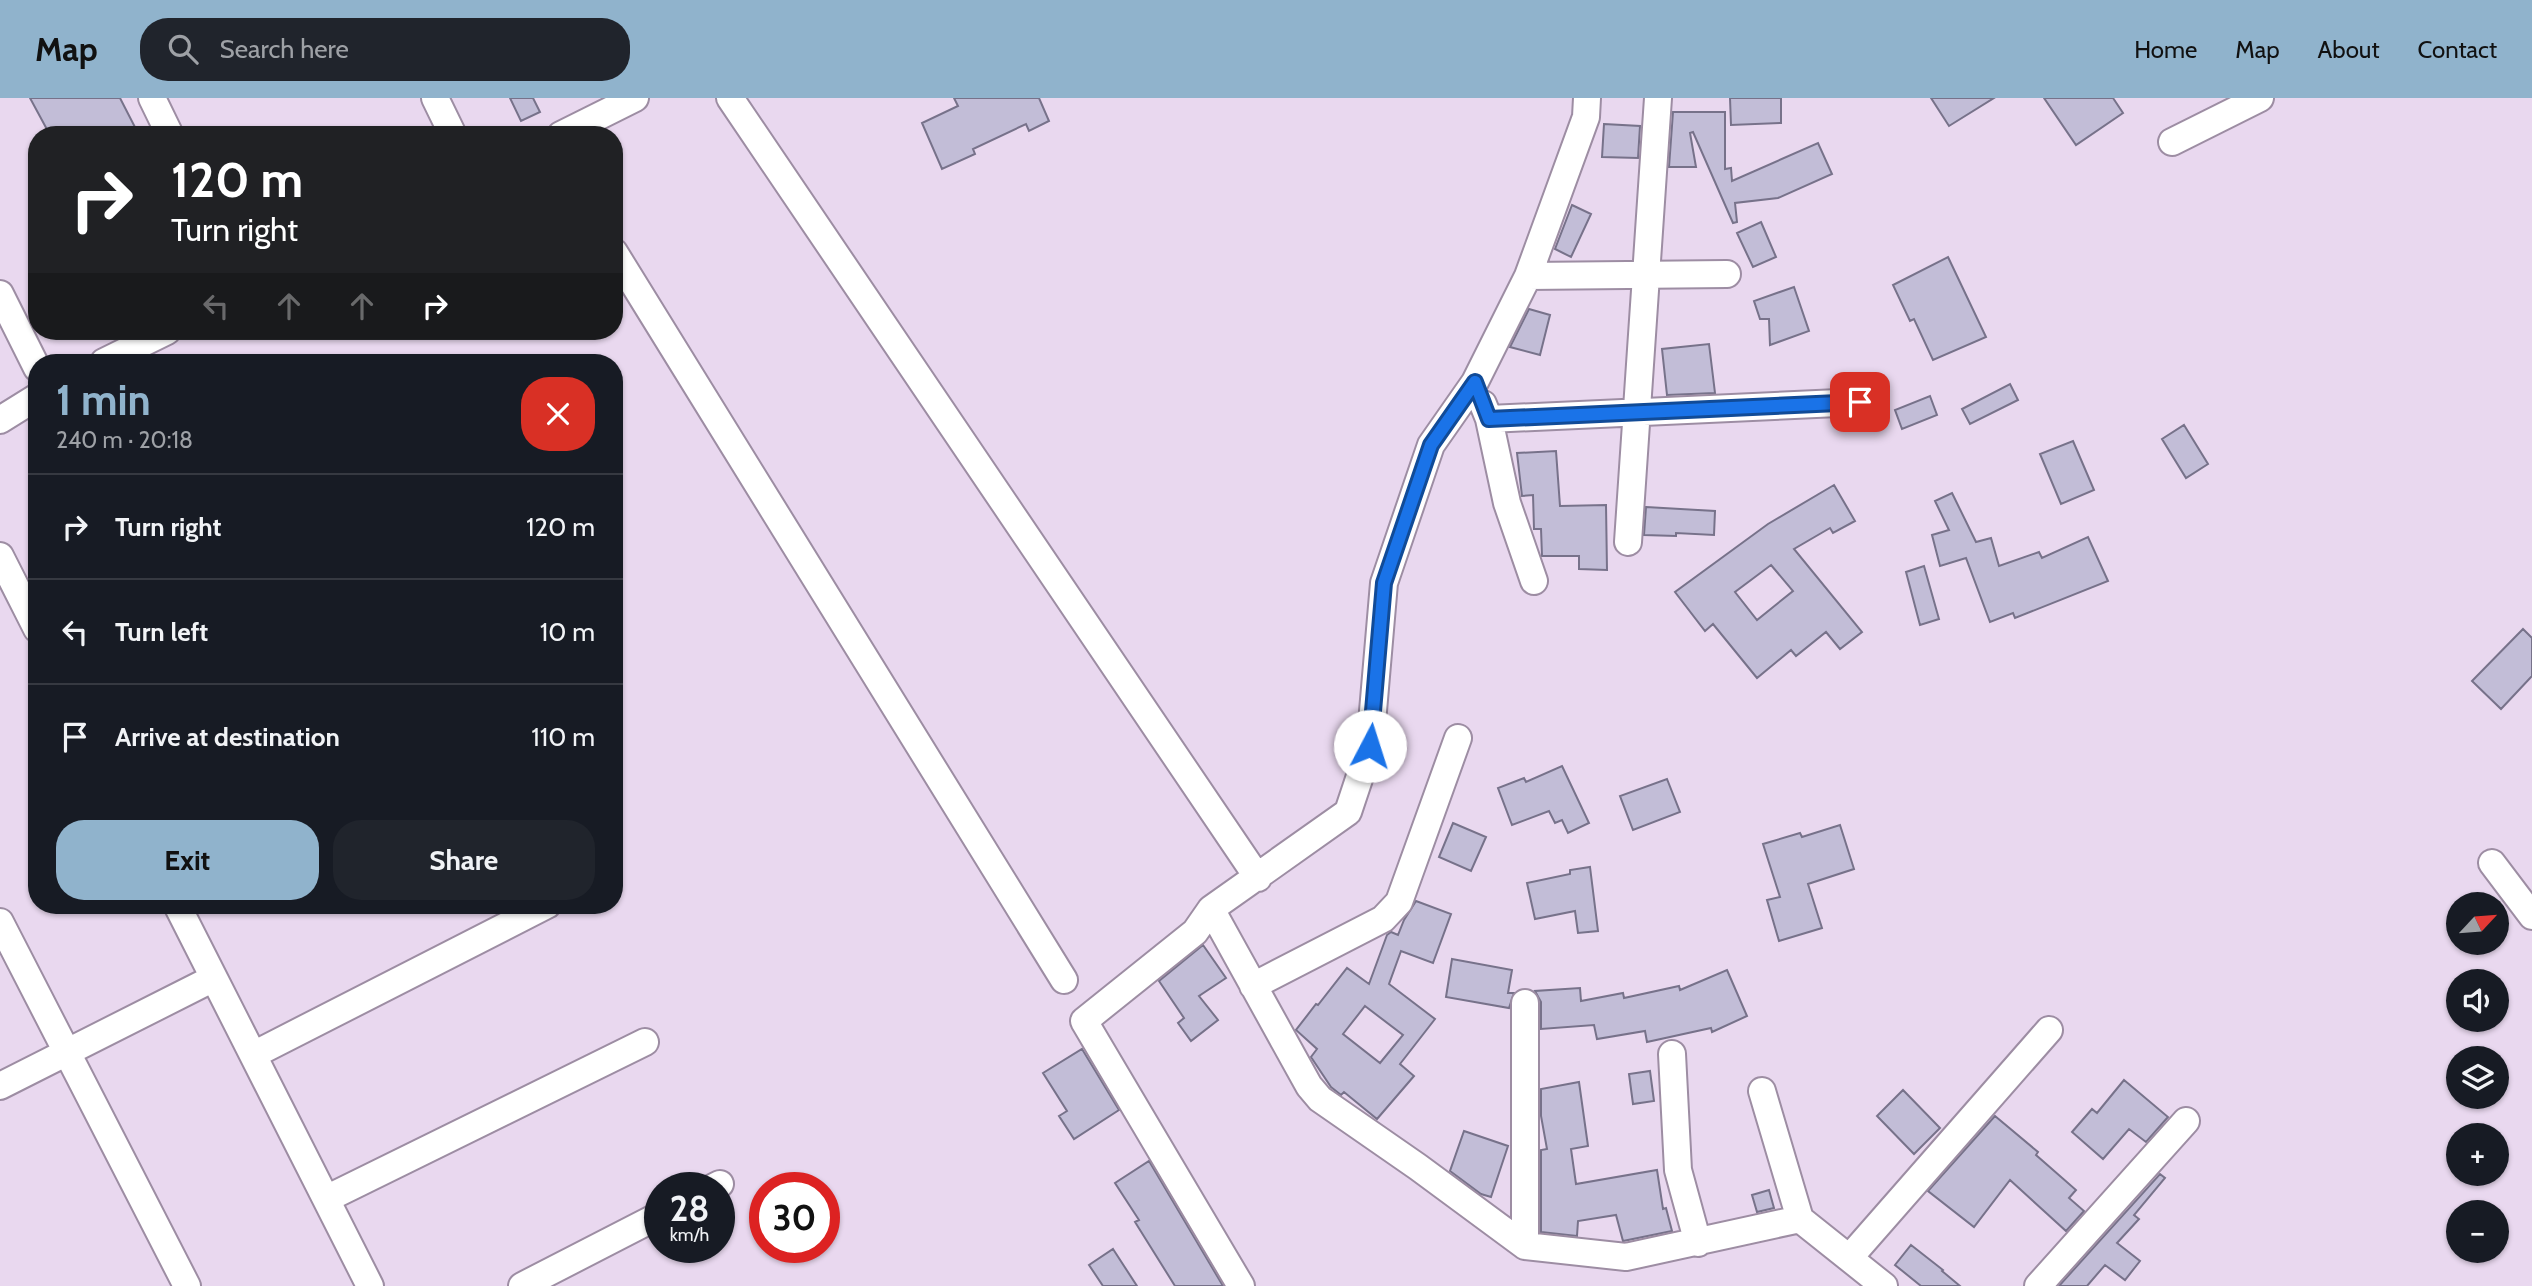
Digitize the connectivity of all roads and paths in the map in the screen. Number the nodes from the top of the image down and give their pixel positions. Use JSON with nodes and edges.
{"nodes":[{"id":1,"x":152,"y":98,"type":"edge"},
{"id":2,"x":435,"y":98,"type":"edge"},
{"id":3,"x":635,"y":98,"type":"edge"},
{"id":4,"x":730,"y":98,"type":"edge"},
{"id":5,"x":1587,"y":98,"type":"edge"},
{"id":6,"x":1658,"y":98,"type":"edge"},
{"id":7,"x":2260,"y":98,"type":"edge"},
{"id":8,"x":166,"y":126,"type":"edge"},
{"id":9,"x":449,"y":126,"type":"edge"},
{"id":10,"x":579,"y":126,"type":"edge"},
{"id":11,"x":2172,"y":142,"type":"dead end"},
{"id":12,"x":623,"y":267,"type":"edge"},
{"id":13,"x":1727,"y":274,"type":"dead end"},
{"id":14,"x":1644,"y":275,"type":"junction"},
{"id":15,"x":1528,"y":276,"type":"junction"},
{"id":16,"x":0,"y":294,"type":"edge"},
{"id":17,"x":149,"y":340,"type":"edge"},
{"id":18,"x":30,"y":354,"type":"edge"},
{"id":19,"x":120,"y":354,"type":"edge"},
{"id":20,"x":1475,"y":382,"type":"junction"},
{"id":21,"x":1860,"y":402,"type":"dead end"},
{"id":22,"x":28,"y":403,"type":"edge"},
{"id":23,"x":1636,"y":412,"type":"junction"},
{"id":24,"x":1489,"y":419,"type":"junction"},
{"id":25,"x":0,"y":420,"type":"edge"},
{"id":26,"x":1628,"y":542,"type":"dead end"},
{"id":27,"x":0,"y":556,"type":"edge"},
{"id":28,"x":1534,"y":581,"type":"dead end"},
{"id":29,"x":28,"y":604,"type":"edge"},
{"id":30,"x":1458,"y":738,"type":"dead end"},
{"id":31,"x":2492,"y":863,"type":"dead end"},
{"id":32,"x":1258,"y":878,"type":"junction"},
{"id":33,"x":1211,"y":909,"type":"junction"},
{"id":34,"x":183,"y":914,"type":"edge"},
{"id":35,"x":529,"y":914,"type":"edge"},
{"id":36,"x":2532,"y":916,"type":"edge"},
{"id":37,"x":0,"y":922,"type":"edge"},
{"id":38,"x":214,"y":978,"type":"junction"},
{"id":39,"x":1064,"y":981,"type":"dead end"},
{"id":40,"x":1253,"y":986,"type":"junction"},
{"id":41,"x":1525,"y":1003,"type":"dead end"},
{"id":42,"x":2049,"y":1030,"type":"dead end"},
{"id":43,"x":645,"y":1042,"type":"dead end"},
{"id":44,"x":67,"y":1052,"type":"junction"},
{"id":45,"x":1672,"y":1054,"type":"dead end"},
{"id":46,"x":253,"y":1055,"type":"junction"},
{"id":47,"x":0,"y":1086,"type":"edge"},
{"id":48,"x":1762,"y":1090,"type":"dead end"},
{"id":49,"x":2186,"y":1121,"type":"dead end"},
{"id":50,"x":326,"y":1199,"type":"junction"},
{"id":51,"x":1800,"y":1219,"type":"junction"},
{"id":52,"x":644,"y":1225,"type":"edge"},
{"id":53,"x":1698,"y":1243,"type":"junction"},
{"id":54,"x":1525,"y":1246,"type":"junction"},
{"id":55,"x":1850,"y":1257,"type":"junction"},
{"id":56,"x":561,"y":1277,"type":"edge"},
{"id":57,"x":187,"y":1286,"type":"edge"},
{"id":58,"x":370,"y":1286,"type":"edge"},
{"id":59,"x":522,"y":1286,"type":"edge"},
{"id":60,"x":1241,"y":1286,"type":"edge"},
{"id":61,"x":1884,"y":1286,"type":"edge"},
{"id":62,"x":2038,"y":1286,"type":"edge"}],
"edges":[{"from":1,"to":8,"type":"street"},
{"from":2,"to":9,"type":"street"},
{"from":3,"to":10,"type":"street"},
{"from":4,"to":32,"type":"street"},
{"from":5,"to":15,"type":"street"},
{"from":6,"to":14,"type":"street"},
{"from":7,"to":11,"type":"street"},
{"from":12,"to":39,"type":"street"},
{"from":13,"to":14,"type":"street"},
{"from":14,"to":15,"type":"street"},
{"from":14,"to":23,"type":"street"},
{"from":15,"to":20,"type":"street"},
{"from":16,"to":18,"type":"street"},
{"from":17,"to":19,"type":"street"},
{"from":20,"to":24,"type":"street"},
{"from":20,"to":32,"type":"street"},
{"from":21,"to":23,"type":"street"},
{"from":22,"to":25,"type":"street"},
{"from":23,"to":24,"type":"street"},
{"from":23,"to":26,"type":"street"},
{"from":24,"to":28,"type":"street"},
{"from":27,"to":29,"type":"street"},
{"from":30,"to":40,"type":"street"},
{"from":31,"to":36,"type":"street"},
{"from":32,"to":33,"type":"street"},
{"from":33,"to":40,"type":"street"},
{"from":33,"to":60,"type":"street"},
{"from":34,"to":38,"type":"street"},
{"from":35,"to":46,"type":"street"},
{"from":37,"to":44,"type":"street"},
{"from":38,"to":44,"type":"street"},
{"from":38,"to":46,"type":"street"},
{"from":40,"to":54,"type":"street"},
{"from":41,"to":54,"type":"street"},
{"from":42,"to":55,"type":"street"},
{"from":43,"to":50,"type":"street"},
{"from":44,"to":47,"type":"street"},
{"from":44,"to":57,"type":"street"},
{"from":45,"to":53,"type":"street"},
{"from":46,"to":50,"type":"street"},
{"from":48,"to":51,"type":"street"},
{"from":49,"to":62,"type":"street"},
{"from":50,"to":58,"type":"street"},
{"from":51,"to":53,"type":"street"},
{"from":51,"to":55,"type":"street"},
{"from":52,"to":56,"type":"street"},
{"from":53,"to":54,"type":"street"},
{"from":55,"to":61,"type":"street"},
{"from":56,"to":59,"type":"street"}]}
